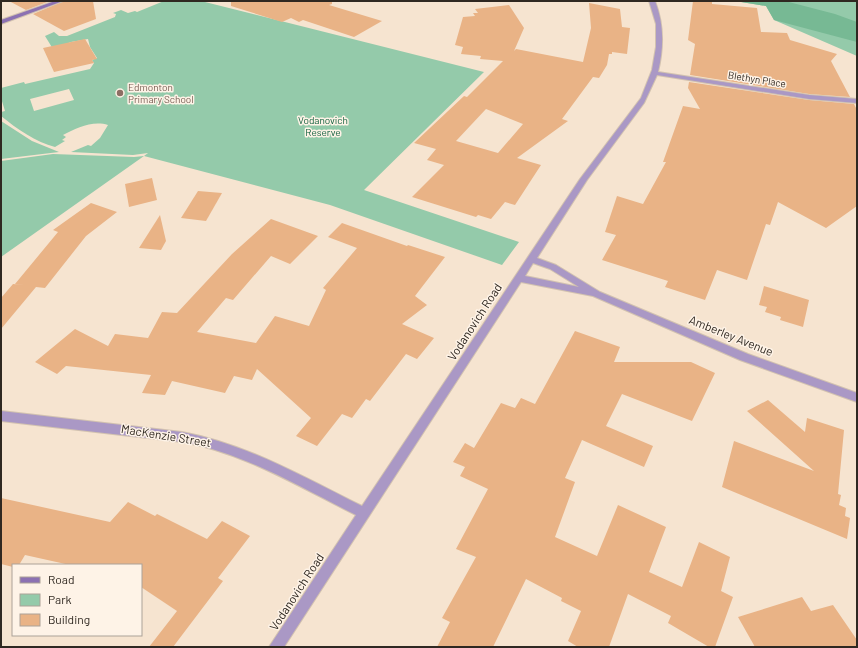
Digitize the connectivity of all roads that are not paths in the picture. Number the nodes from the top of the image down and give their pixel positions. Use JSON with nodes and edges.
{"nodes":[{"id":1,"x":60,"y":1,"type":"edge"},
{"id":2,"x":652,"y":1,"type":"edge"},
{"id":3,"x":1,"y":22,"type":"edge"},
{"id":4,"x":654,"y":73,"type":"junction"},
{"id":5,"x":857,"y":101,"type":"edge"},
{"id":6,"x":531,"y":259,"type":"junction"},
{"id":7,"x":520,"y":278,"type":"junction"},
{"id":8,"x":597,"y":294,"type":"junction"},
{"id":9,"x":857,"y":398,"type":"edge"},
{"id":10,"x":1,"y":416,"type":"edge"},
{"id":11,"x":364,"y":513,"type":"junction"},
{"id":12,"x":276,"y":647,"type":"edge"}],
"edges":[{"from":1,"to":3,"type":"street"},
{"from":2,"to":4,"type":"street","name":"Vodanovich Road"},
{"from":4,"to":5,"type":"street","name":"Blethyn Place"},
{"from":4,"to":6,"type":"street","name":"Vodanovich Road"},
{"from":6,"to":7,"type":"street","name":"Vodanovich Road"},
{"from":6,"to":8,"type":"street","name":"Amberley Avenue"},
{"from":7,"to":8,"type":"street","name":"Amberley Avenue"},
{"from":7,"to":11,"type":"street","name":"Vodanovich Road"},
{"from":8,"to":9,"type":"street","name":"Amberley Avenue"},
{"from":10,"to":11,"type":"street","name":"MacKenzie Street"},
{"from":11,"to":12,"type":"street","name":"Vodanovich Road"}]}
